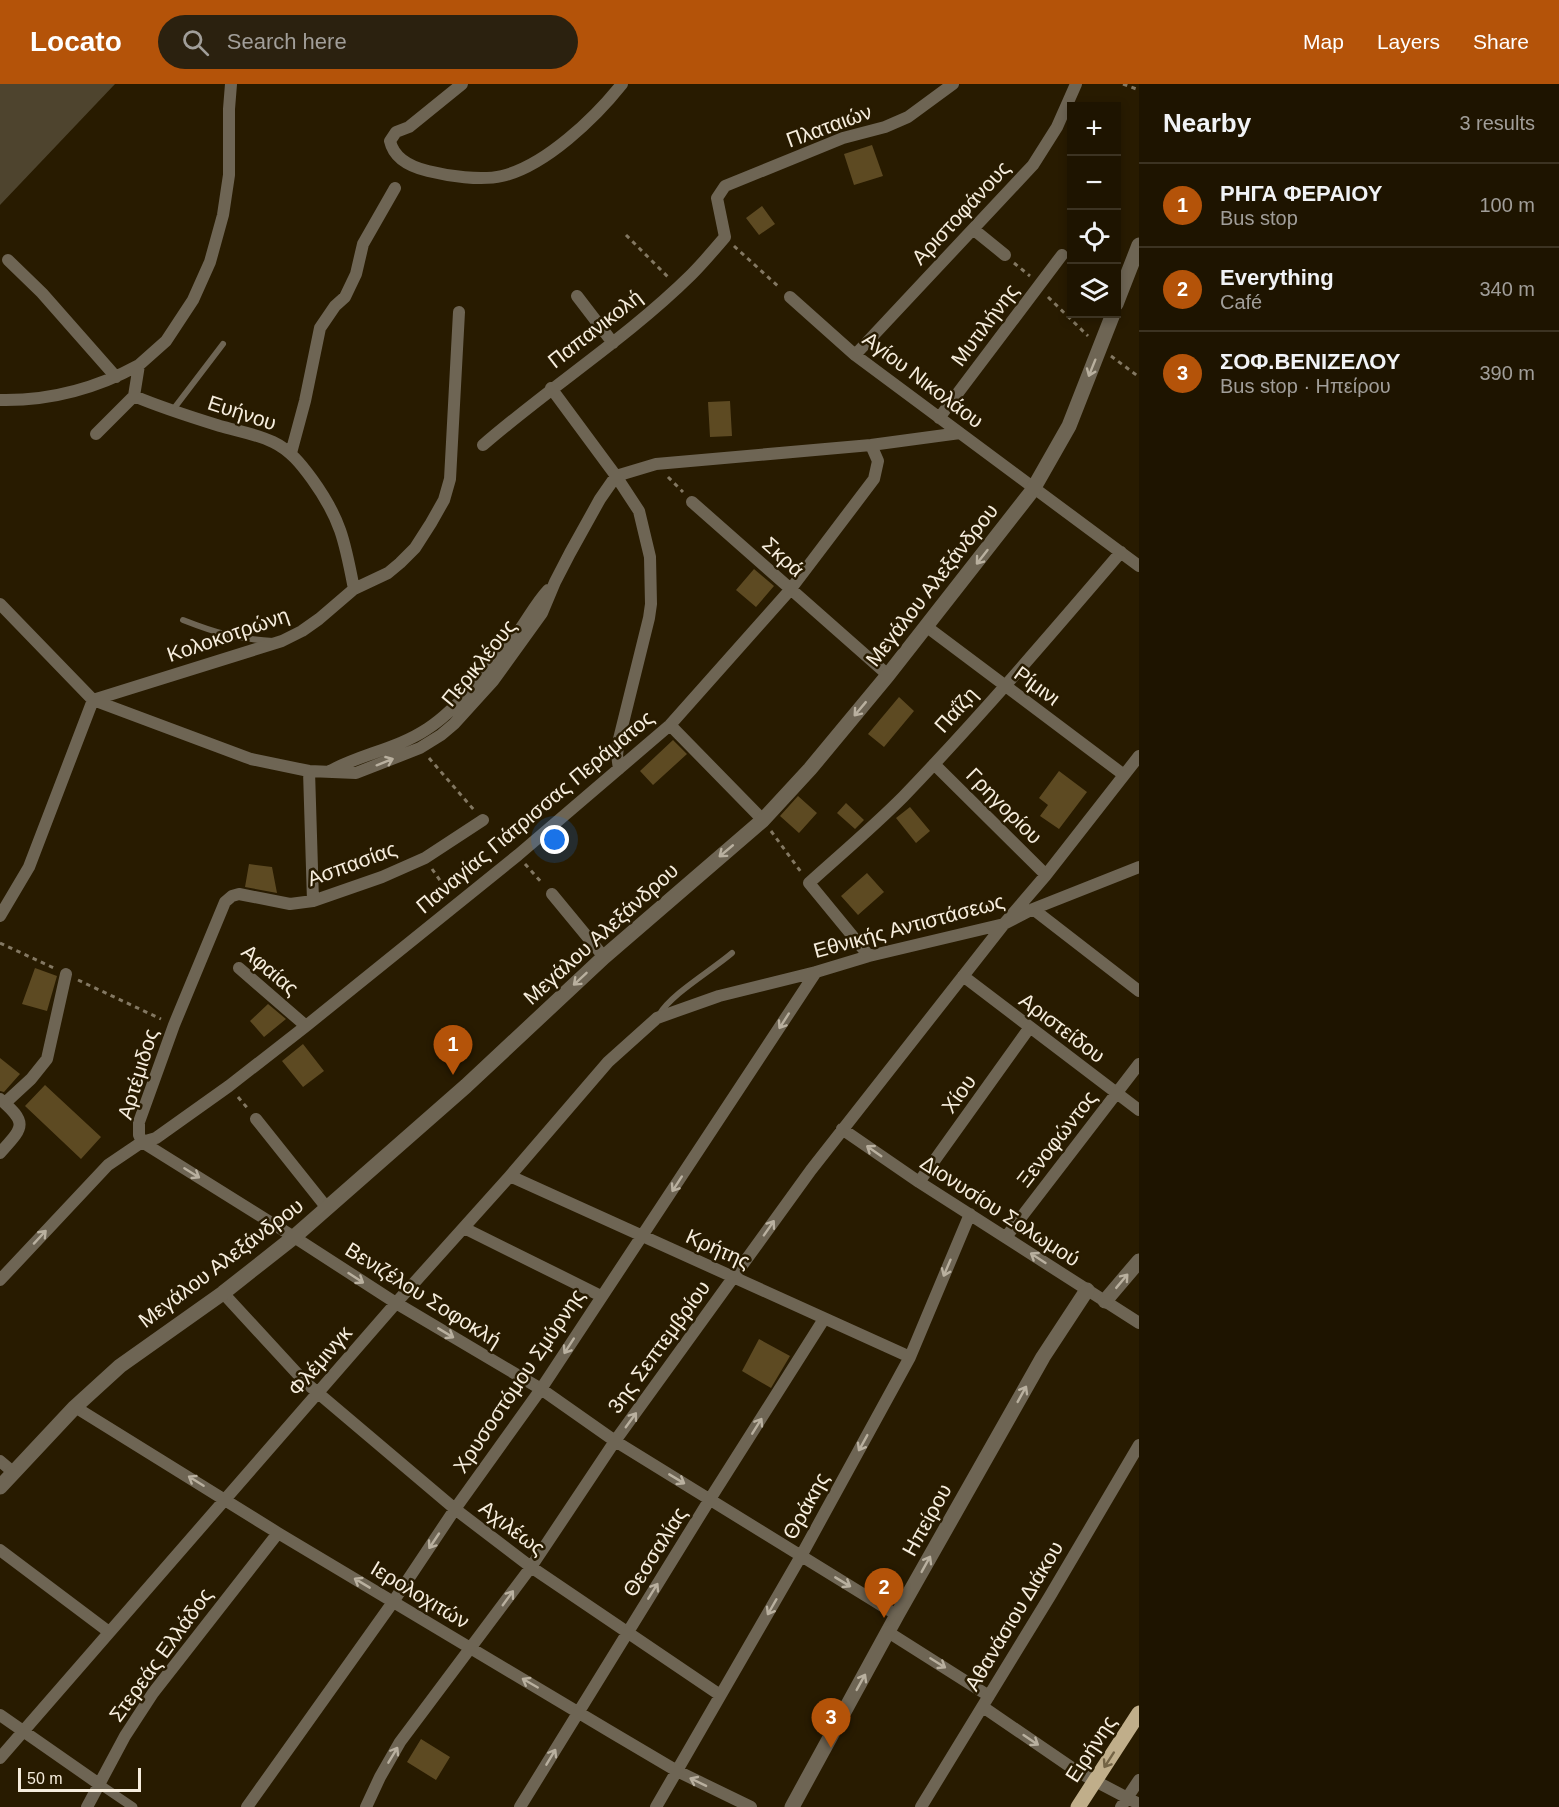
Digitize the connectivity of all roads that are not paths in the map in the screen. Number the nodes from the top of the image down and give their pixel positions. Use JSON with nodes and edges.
{"nodes":[{"id":1,"x":231,"y":84,"type":"edge"},
{"id":2,"x":462,"y":84,"type":"edge"},
{"id":3,"x":622,"y":84,"type":"edge"},
{"id":4,"x":953,"y":84,"type":"edge"},
{"id":5,"x":1076,"y":84,"type":"edge"},
{"id":6,"x":395,"y":188,"type":"dead end"},
{"id":7,"x":973,"y":229,"type":"junction"},
{"id":8,"x":725,"y":237,"type":"joint"},
{"id":9,"x":1139,"y":245,"type":"edge"},
{"id":10,"x":1005,"y":255,"type":"road end"},
{"id":11,"x":1062,"y":255,"type":"dead end"},
{"id":12,"x":8,"y":260,"type":"dead end"},
{"id":13,"x":1121,"y":291,"type":"edge"},
{"id":14,"x":577,"y":296,"type":"dead end"},
{"id":15,"x":790,"y":297,"type":"road end"},
{"id":16,"x":459,"y":312,"type":"dead end"},
{"id":17,"x":1111,"y":318,"type":"edge"},
{"id":18,"x":613,"y":343,"type":"junction"},
{"id":19,"x":223,"y":344,"type":"dead end"},
{"id":20,"x":855,"y":355,"type":"junction"},
{"id":21,"x":139,"y":365,"type":"junction"},
{"id":22,"x":116,"y":377,"type":"junction"},
{"id":23,"x":551,"y":388,"type":"junction"},
{"id":24,"x":134,"y":396,"type":"junction"},
{"id":25,"x":0,"y":400,"type":"edge"},
{"id":26,"x":171,"y":412,"type":"junction"},
{"id":27,"x":939,"y":418,"type":"junction"},
{"id":28,"x":960,"y":433,"type":"junction"},
{"id":29,"x":96,"y":434,"type":"dead end"},
{"id":30,"x":483,"y":445,"type":"dead end"},
{"id":31,"x":871,"y":445,"type":"junction"},
{"id":32,"x":291,"y":453,"type":"junction"},
{"id":33,"x":616,"y":476,"type":"junction"},
{"id":34,"x":692,"y":502,"type":"road end"},
{"id":35,"x":1121,"y":552,"type":"junction"},
{"id":36,"x":1139,"y":566,"type":"edge"},
{"id":37,"x":555,"y":582,"type":"junction"},
{"id":38,"x":354,"y":590,"type":"junction"},
{"id":39,"x":790,"y":590,"type":"junction"},
{"id":40,"x":0,"y":603,"type":"edge"},
{"id":41,"x":183,"y":620,"type":"dead end"},
{"id":42,"x":927,"y":627,"type":"junction"},
{"id":43,"x":282,"y":641,"type":"junction"},
{"id":44,"x":888,"y":675,"type":"junction"},
{"id":45,"x":1003,"y":686,"type":"junction"},
{"id":46,"x":93,"y":700,"type":"junction"},
{"id":47,"x":670,"y":725,"type":"junction"},
{"id":48,"x":1139,"y":756,"type":"edge"},
{"id":49,"x":934,"y":764,"type":"junction"},
{"id":50,"x":619,"y":769,"type":"junction"},
{"id":51,"x":309,"y":771,"type":"junction"},
{"id":52,"x":329,"y":772,"type":"junction"},
{"id":53,"x":1124,"y":775,"type":"junction"},
{"id":54,"x":483,"y":820,"type":"road end"},
{"id":55,"x":763,"y":820,"type":"junction"},
{"id":56,"x":1139,"y":867,"type":"edge"},
{"id":57,"x":1046,"y":875,"type":"junction"},
{"id":58,"x":552,"y":894,"type":"road end"},
{"id":59,"x":313,"y":901,"type":"junction"},
{"id":60,"x":225,"y":902,"type":"joint"},
{"id":61,"x":1034,"y":909,"type":"junction"},
{"id":62,"x":0,"y":916,"type":"edge"},
{"id":63,"x":1004,"y":924,"type":"junction"},
{"id":64,"x":732,"y":953,"type":"dead end"},
{"id":65,"x":869,"y":956,"type":"junction"},
{"id":66,"x":604,"y":957,"type":"junction"},
{"id":67,"x":238,"y":968,"type":"dead end"},
{"id":68,"x":816,"y":972,"type":"junction"},
{"id":69,"x":66,"y":974,"type":"road end"},
{"id":70,"x":963,"y":976,"type":"junction"},
{"id":71,"x":1139,"y":992,"type":"edge"},
{"id":72,"x":684,"y":1007,"type":"joint"},
{"id":73,"x":657,"y":1018,"type":"junction"},
{"id":74,"x":306,"y":1026,"type":"junction"},
{"id":75,"x":1030,"y":1028,"type":"junction"},
{"id":76,"x":1139,"y":1064,"type":"edge"},
{"id":77,"x":1117,"y":1094,"type":"junction"},
{"id":78,"x":2,"y":1101,"type":"edge"},
{"id":79,"x":1139,"y":1110,"type":"edge"},
{"id":80,"x":256,"y":1119,"type":"road end"},
{"id":81,"x":842,"y":1129,"type":"junction"},
{"id":82,"x":142,"y":1143,"type":"junction"},
{"id":83,"x":0,"y":1153,"type":"edge"},
{"id":84,"x":510,"y":1176,"type":"junction"},
{"id":85,"x":919,"y":1182,"type":"junction"},
{"id":86,"x":327,"y":1208,"type":"junction"},
{"id":87,"x":970,"y":1214,"type":"junction"},
{"id":88,"x":464,"y":1228,"type":"junction"},
{"id":89,"x":643,"y":1236,"type":"junction"},
{"id":90,"x":294,"y":1237,"type":"junction"},
{"id":91,"x":1006,"y":1237,"type":"junction"},
{"id":92,"x":1139,"y":1261,"type":"edge"},
{"id":93,"x":734,"y":1278,"type":"junction"},
{"id":94,"x":0,"y":1280,"type":"edge"},
{"id":95,"x":1087,"y":1290,"type":"junction"},
{"id":96,"x":223,"y":1293,"type":"junction"},
{"id":97,"x":601,"y":1296,"type":"junction"},
{"id":98,"x":1105,"y":1301,"type":"junction"},
{"id":99,"x":396,"y":1304,"type":"junction"},
{"id":100,"x":825,"y":1319,"type":"junction"},
{"id":101,"x":1139,"y":1323,"type":"edge"},
{"id":102,"x":909,"y":1357,"type":"junction"},
{"id":103,"x":541,"y":1389,"type":"junction"},
{"id":104,"x":318,"y":1393,"type":"junction"},
{"id":105,"x":75,"y":1407,"type":"junction"},
{"id":106,"x":615,"y":1441,"type":"junction"},
{"id":107,"x":1139,"y":1444,"type":"edge"},
{"id":108,"x":0,"y":1461,"type":"edge"},
{"id":109,"x":13,"y":1472,"type":"junction"},
{"id":110,"x":0,"y":1487,"type":"edge"},
{"id":111,"x":711,"y":1498,"type":"junction"},
{"id":112,"x":226,"y":1499,"type":"junction"},
{"id":113,"x":455,"y":1509,"type":"junction"},
{"id":114,"x":278,"y":1533,"type":"junction"},
{"id":115,"x":0,"y":1550,"type":"edge"},
{"id":116,"x":801,"y":1556,"type":"junction"},
{"id":117,"x":531,"y":1567,"type":"junction"},
{"id":118,"x":393,"y":1602,"type":"junction"},
{"id":119,"x":897,"y":1615,"type":"junction"},
{"id":120,"x":109,"y":1632,"type":"junction"},
{"id":121,"x":888,"y":1632,"type":"junction"},
{"id":122,"x":627,"y":1633,"type":"junction"},
{"id":123,"x":471,"y":1649,"type":"junction"},
{"id":124,"x":720,"y":1695,"type":"junction"},
{"id":125,"x":986,"y":1702,"type":"junction"},
{"id":126,"x":578,"y":1712,"type":"junction"},
{"id":127,"x":1139,"y":1713,"type":"edge"},
{"id":128,"x":0,"y":1715,"type":"edge"},
{"id":129,"x":23,"y":1731,"type":"junction"},
{"id":130,"x":0,"y":1758,"type":"edge"},
{"id":131,"x":676,"y":1771,"type":"junction"},
{"id":132,"x":1139,"y":1780,"type":"edge"},
{"id":133,"x":1095,"y":1781,"type":"junction"},
{"id":134,"x":99,"y":1784,"type":"junction"},
{"id":135,"x":1129,"y":1803,"type":"edge"},
{"id":136,"x":87,"y":1807,"type":"edge"},
{"id":137,"x":133,"y":1807,"type":"edge"},
{"id":138,"x":247,"y":1807,"type":"edge"},
{"id":139,"x":366,"y":1807,"type":"edge"},
{"id":140,"x":520,"y":1807,"type":"edge"},
{"id":141,"x":656,"y":1807,"type":"edge"},
{"id":142,"x":751,"y":1807,"type":"edge"},
{"id":143,"x":792,"y":1807,"type":"edge"},
{"id":144,"x":921,"y":1807,"type":"edge"},
{"id":145,"x":1078,"y":1807,"type":"edge"}],
"edges":[{"from":1,"to":21,"type":"street"},
{"from":2,"to":3,"type":"street"},
{"from":4,"to":8,"type":"street","name":"Πλαταιών"},
{"from":5,"to":7,"type":"street","name":"Αριστοφάνους"},
{"from":6,"to":32,"type":"street"},
{"from":7,"to":10,"type":"street"},
{"from":7,"to":20,"type":"street","name":"Αριστοφάνους"},
{"from":8,"to":18,"type":"street","name":"Παπανικολή"},
{"from":9,"to":13,"type":"street"},
{"from":11,"to":27,"type":"street","name":"Μυτιλήνης"},
{"from":12,"to":22,"type":"street"},
{"from":14,"to":18,"type":"street"},
{"from":15,"to":20,"type":"street","name":"Αγίου Νικολάου"},
{"from":16,"to":38,"type":"street","name":"Κολοκοτρώνη"},
{"from":17,"to":42,"type":"street","name":"Μεγάλου Αλεξάνδρου","one_way":true},
{"from":18,"to":23,"type":"street","name":"Παπανικολή"},
{"from":19,"to":26,"type":"lane"},
{"from":20,"to":27,"type":"street","name":"Αγίου Νικολάου"},
{"from":21,"to":22,"type":"street"},
{"from":21,"to":24,"type":"street"},
{"from":22,"to":25,"type":"street"},
{"from":23,"to":30,"type":"street","name":"Παπανικολή"},
{"from":23,"to":33,"type":"street"},
{"from":24,"to":26,"type":"street","name":"Ευήνου"},
{"from":24,"to":29,"type":"street"},
{"from":26,"to":32,"type":"street","name":"Ευήνου"},
{"from":27,"to":28,"type":"street","name":"Αγίου Νικολάου"},
{"from":28,"to":31,"type":"street"},
{"from":28,"to":35,"type":"street","name":"Αγίου Νικολάου"},
{"from":31,"to":33,"type":"street"},
{"from":31,"to":39,"type":"street","name":"Παναγίας Γιάτρισσας Περάματος"},
{"from":32,"to":38,"type":"street","name":"Ευήνου"},
{"from":33,"to":37,"type":"street","name":"Περικλέους"},
{"from":33,"to":50,"type":"street"},
{"from":34,"to":39,"type":"street","name":"Σκρά"},
{"from":35,"to":36,"type":"street","name":"Αγίου Νικολάου"},
{"from":35,"to":45,"type":"street","name":"Παΐζη"},
{"from":37,"to":52,"type":"street"},
{"from":52,"to":37,"type":"street","name":"Περικλέους","one_way":true},
{"from":38,"to":43,"type":"street","name":"Κολοκοτρώνη"},
{"from":39,"to":44,"type":"street","name":"Σκρά"},
{"from":39,"to":47,"type":"street","name":"Παναγίας Γιάτρισσας Περάματος"},
{"from":40,"to":46,"type":"street","name":"Περικλέους"},
{"from":41,"to":43,"type":"lane"},
{"from":42,"to":44,"type":"street","name":"Μεγάλου Αλεξάνδρου"},
{"from":42,"to":45,"type":"street","name":"Ρίμινι"},
{"from":43,"to":46,"type":"street","name":"Κολοκοτρώνη"},
{"from":44,"to":55,"type":"street","name":"Μεγάλου Αλεξάνδρου","one_way":true},
{"from":45,"to":49,"type":"street","name":"Παΐζη"},
{"from":45,"to":53,"type":"street","name":"Ρίμινι"},
{"from":46,"to":51,"type":"street","name":"Περικλέους"},
{"from":46,"to":62,"type":"street"},
{"from":47,"to":50,"type":"street","name":"Παναγίας Γιάτρισσας Περάματος"},
{"from":47,"to":55,"type":"street"},
{"from":48,"to":53,"type":"street","name":"3ης Σεπτεμβρίου"},
{"from":49,"to":57,"type":"street","name":"Γρηγορίου"},
{"from":49,"to":65,"type":"street","name":"Παΐζη"},
{"from":50,"to":74,"type":"street","name":"Παναγίας Γιάτρισσας Περάματος"},
{"from":51,"to":52,"type":"street","name":"Περικλέους"},
{"from":51,"to":59,"type":"street"},
{"from":53,"to":57,"type":"street","name":"3ης Σεπτεμβρίου"},
{"from":54,"to":59,"type":"street","name":"Ασπασίας"},
{"from":55,"to":66,"type":"street","name":"Μεγάλου Αλεξάνδρου","one_way":true},
{"from":56,"to":61,"type":"street","name":"Εθνικής Αντιστάσεως"},
{"from":57,"to":63,"type":"street","name":"3ης Σεπτεμβρίου"},
{"from":58,"to":66,"type":"street"},
{"from":59,"to":60,"type":"street","name":"Ασπασίας"},
{"from":60,"to":82,"type":"street","name":"Αρτέμιδος"},
{"from":61,"to":63,"type":"street","name":"Εθνικής Αντιστάσεως"},
{"from":61,"to":71,"type":"street"},
{"from":63,"to":65,"type":"street","name":"Εθνικής Αντιστάσεως"},
{"from":63,"to":70,"type":"street","name":"3ης Σεπτεμβρίου"},
{"from":64,"to":73,"type":"lane"},
{"from":65,"to":68,"type":"street","name":"Εθνικής Αντιστάσεως"},
{"from":66,"to":86,"type":"street","name":"Μεγάλου Αλεξάνδρου","one_way":true},
{"from":67,"to":74,"type":"street","name":"Αφαίας"},
{"from":68,"to":72,"type":"street","name":"Εθνικής Αντιστάσεως"},
{"from":68,"to":89,"type":"street","name":"Χρυσοστόμου Σμύρνης","one_way":true},
{"from":69,"to":78,"type":"street"},
{"from":70,"to":75,"type":"street","name":"Αριστείδου"},
{"from":70,"to":81,"type":"street","name":"3ης Σεπτεμβρίου"},
{"from":72,"to":73,"type":"street","name":"Φλέμινγκ"},
{"from":73,"to":84,"type":"street","name":"Φλέμινγκ"},
{"from":74,"to":82,"type":"street","name":"Παναγίας Γιάτρισσας Περάματος"},
{"from":75,"to":77,"type":"street","name":"Αριστείδου"},
{"from":75,"to":85,"type":"street","name":"Χίου"},
{"from":76,"to":77,"type":"street","name":"Ξενοφώντος"},
{"from":77,"to":79,"type":"street","name":"Αριστείδου"},
{"from":77,"to":91,"type":"street","name":"Ξενοφώντος"},
{"from":78,"to":83,"type":"street"},
{"from":80,"to":86,"type":"street"},
{"from":85,"to":81,"type":"street","name":"Διονυσίου Σολωμού","one_way":true},
{"from":93,"to":81,"type":"street","name":"3ης Σεπτεμβρίου","one_way":true},
{"from":82,"to":90,"type":"street","name":"Βενιζέλου Σοφοκλή","one_way":true},
{"from":94,"to":82,"type":"street","name":"Αρτέμιδος","one_way":true},
{"from":84,"to":88,"type":"street","name":"Φλέμινγκ"},
{"from":84,"to":89,"type":"street","name":"Κρήτης"},
{"from":85,"to":87,"type":"street","name":"Διονυσίου Σολωμού"},
{"from":86,"to":90,"type":"street","name":"Μεγάλου Αλεξάνδρου"},
{"from":87,"to":91,"type":"street","name":"Διονυσίου Σολωμού"},
{"from":87,"to":102,"type":"street","name":"Θράκης","one_way":true},
{"from":88,"to":97,"type":"street"},
{"from":88,"to":99,"type":"street","name":"Φλέμινγκ"},
{"from":89,"to":93,"type":"street","name":"Κρήτης"},
{"from":89,"to":97,"type":"street","name":"Χρυσοστόμου Σμύρνης"},
{"from":90,"to":96,"type":"street","name":"Μεγάλου Αλεξάνδρου"},
{"from":90,"to":99,"type":"street","name":"Βενιζέλου Σοφοκλή","one_way":true},
{"from":95,"to":91,"type":"street","name":"Διονυσίου Σολωμού","one_way":true},
{"from":98,"to":92,"type":"street","one_way":true},
{"from":93,"to":100,"type":"street","name":"Κρήτης"},
{"from":106,"to":93,"type":"street","name":"3ης Σεπτεμβρίου","one_way":true},
{"from":95,"to":98,"type":"street","name":"Διονυσίου Σολωμού"},
{"from":119,"to":95,"type":"street","name":"Ηπείρου","one_way":true},
{"from":96,"to":104,"type":"street","name":"Αχιλέως"},
{"from":96,"to":105,"type":"street","name":"Μεγάλου Αλεξάνδρου"},
{"from":97,"to":103,"type":"street","name":"Χρυσοστόμου Σμύρνης","one_way":true},
{"from":98,"to":101,"type":"street","name":"Διονυσίου Σολωμού"},
{"from":99,"to":103,"type":"street","name":"Βενιζέλου Σοφοκλή","one_way":true},
{"from":99,"to":104,"type":"street","name":"Φλέμινγκ"},
{"from":100,"to":102,"type":"street","name":"Κρήτης"},
{"from":111,"to":100,"type":"street","name":"Θεσσαλίας","one_way":true},
{"from":102,"to":116,"type":"street","name":"Θράκης","one_way":true},
{"from":103,"to":106,"type":"street","name":"Βενιζέλου Σοφοκλή"},
{"from":103,"to":113,"type":"street","name":"Χρυσοστόμου Σμύρνης"},
{"from":104,"to":112,"type":"street","name":"Φλέμινγκ"},
{"from":104,"to":113,"type":"street","name":"Αχιλέως"},
{"from":105,"to":109,"type":"street","name":"Μεγάλου Αλεξάνδρου"},
{"from":112,"to":105,"type":"street","name":"Ιερολοχιτών","one_way":true},
{"from":106,"to":111,"type":"street","name":"Βενιζέλου Σοφοκλή","one_way":true},
{"from":106,"to":117,"type":"street","name":"3ης Σεπτεμβρίου"},
{"from":107,"to":125,"type":"street","name":"Αθανάσιου Διάκου"},
{"from":108,"to":109,"type":"street"},
{"from":109,"to":110,"type":"street","name":"Μεγάλου Αλεξάνδρου"},
{"from":111,"to":116,"type":"street","name":"Βενιζέλου Σοφοκλή"},
{"from":122,"to":111,"type":"street","name":"Θεσσαλίας","one_way":true},
{"from":112,"to":114,"type":"street","name":"Ιερολοχιτών"},
{"from":112,"to":120,"type":"street","name":"Φλέμινγκ"},
{"from":113,"to":117,"type":"street","name":"Αχιλέως"},
{"from":113,"to":118,"type":"street","name":"Χρυσοστόμου Σμύρνης","one_way":true},
{"from":118,"to":114,"type":"street","name":"Ιερολοχιτών","one_way":true},
{"from":114,"to":134,"type":"street","name":"Στερεάς Ελλάδος"},
{"from":115,"to":120,"type":"street"},
{"from":116,"to":119,"type":"street","name":"Βενιζέλου Σοφοκλή","one_way":true},
{"from":116,"to":124,"type":"street","name":"Θράκης","one_way":true},
{"from":117,"to":122,"type":"street","name":"Αχιλέως"},
{"from":123,"to":117,"type":"street","name":"3ης Σεπτεμβρίου","one_way":true},
{"from":118,"to":123,"type":"street","name":"Ιερολοχιτών"},
{"from":118,"to":138,"type":"street","name":"Χρυσοστόμου Σμύρνης"},
{"from":119,"to":121,"type":"street","name":"Ηπείρου"},
{"from":120,"to":129,"type":"street","name":"Φλέμινγκ"},
{"from":121,"to":125,"type":"street","one_way":true},
{"from":143,"to":121,"type":"street","name":"Ηπείρου","one_way":true},
{"from":122,"to":124,"type":"street","name":"Αχιλέως"},
{"from":122,"to":126,"type":"street","name":"Θεσσαλίας"},
{"from":126,"to":123,"type":"street","name":"Ιερολοχιτών","one_way":true},
{"from":139,"to":123,"type":"street","name":"3ης Σεπτεμβρίου","one_way":true},
{"from":124,"to":131,"type":"street","name":"Θράκης"},
{"from":125,"to":133,"type":"street","one_way":true},
{"from":125,"to":144,"type":"street","name":"Αθανάσιου Διάκου"},
{"from":126,"to":131,"type":"street","name":"Ιερολοχιτών"},
{"from":140,"to":126,"type":"street","name":"Θεσσαλίας","one_way":true},
{"from":127,"to":133,"type":"main road","name":"Ειρήνης","one_way":true},
{"from":128,"to":129,"type":"street"},
{"from":129,"to":130,"type":"street","name":"Φλέμινγκ"},
{"from":129,"to":134,"type":"street"},
{"from":131,"to":141,"type":"street","name":"Θράκης"},
{"from":142,"to":131,"type":"street","name":"Ιερολοχιτών","one_way":true},
{"from":132,"to":135,"type":"street"},
{"from":133,"to":135,"type":"street"},
{"from":133,"to":145,"type":"main road","name":"Ειρήνης"},
{"from":134,"to":136,"type":"street","name":"Στερεάς Ελλάδος"},
{"from":134,"to":137,"type":"street"}]}
